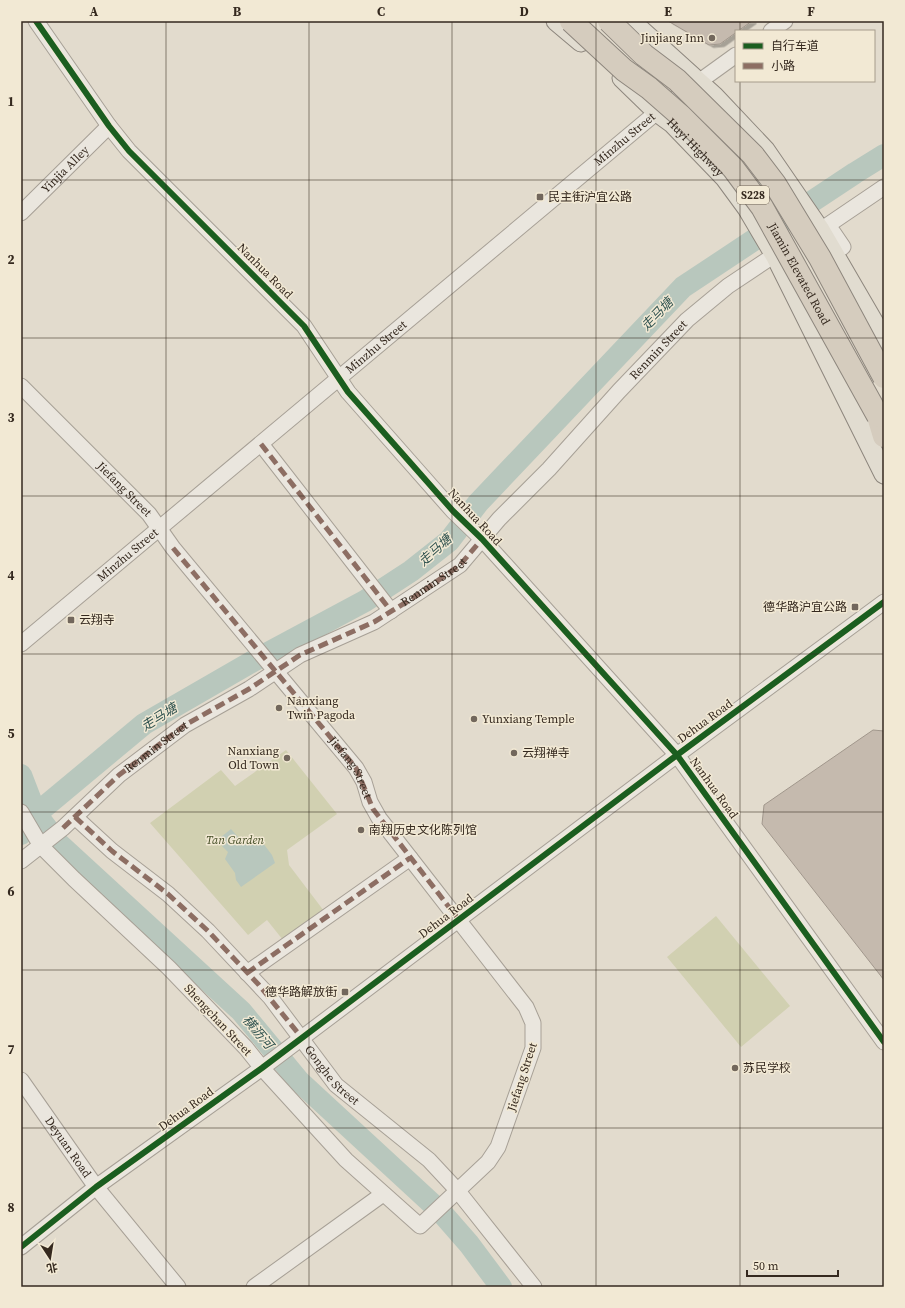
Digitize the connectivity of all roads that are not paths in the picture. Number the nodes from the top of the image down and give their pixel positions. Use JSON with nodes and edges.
{"nodes":[{"id":1,"x":36,"y":21,"type":"edge"},
{"id":2,"x":556,"y":21,"type":"edge"},
{"id":3,"x":571,"y":21,"type":"edge"},
{"id":4,"x":609,"y":21,"type":"edge"},
{"id":5,"x":631,"y":21,"type":"edge"},
{"id":6,"x":785,"y":21,"type":"edge"},
{"id":7,"x":772,"y":30,"type":"edge"},
{"id":8,"x":735,"y":56,"type":"edge"},
{"id":9,"x":698,"y":82,"type":"junction"},
{"id":10,"x":657,"y":112,"type":"junction"},
{"id":11,"x":109,"y":126,"type":"junction"},
{"id":12,"x":884,"y":187,"type":"edge"},
{"id":13,"x":21,"y":213,"type":"edge"},
{"id":14,"x":821,"y":224,"type":"junction"},
{"id":15,"x":774,"y":252,"type":"junction"},
{"id":16,"x":884,"y":340,"type":"edge"},
{"id":17,"x":884,"y":377,"type":"edge"},
{"id":18,"x":338,"y":379,"type":"junction"},
{"id":19,"x":21,"y":386,"type":"edge"},
{"id":20,"x":881,"y":421,"type":"edge"},
{"id":21,"x":884,"y":436,"type":"edge"},
{"id":22,"x":261,"y":444,"type":"junction"},
{"id":23,"x":884,"y":474,"type":"edge"},
{"id":24,"x":160,"y":528,"type":"junction"},
{"id":25,"x":477,"y":535,"type":"junction"},
{"id":26,"x":884,"y":602,"type":"edge"},
{"id":27,"x":388,"y":606,"type":"junction"},
{"id":28,"x":21,"y":644,"type":"edge"},
{"id":29,"x":268,"y":660,"type":"junction"},
{"id":30,"x":677,"y":755,"type":"junction"},
{"id":31,"x":22,"y":814,"type":"edge"},
{"id":32,"x":75,"y":817,"type":"junction"},
{"id":33,"x":41,"y":839,"type":"junction"},
{"id":34,"x":410,"y":858,"type":"junction"},
{"id":35,"x":21,"y":861,"type":"edge"},
{"id":36,"x":459,"y":920,"type":"junction"},
{"id":37,"x":247,"y":973,"type":"junction"},
{"id":38,"x":302,"y":1038,"type":"junction"},
{"id":39,"x":884,"y":1042,"type":"edge"},
{"id":40,"x":262,"y":1068,"type":"junction"},
{"id":41,"x":21,"y":1080,"type":"edge"},
{"id":42,"x":96,"y":1187,"type":"junction"},
{"id":43,"x":383,"y":1194,"type":"junction"},
{"id":44,"x":453,"y":1194,"type":"junction"},
{"id":45,"x":423,"y":1223,"type":"joint"},
{"id":46,"x":21,"y":1247,"type":"edge"},
{"id":47,"x":178,"y":1287,"type":"edge"},
{"id":48,"x":254,"y":1287,"type":"edge"},
{"id":49,"x":534,"y":1287,"type":"edge"}],
"edges":[{"from":1,"to":11,"type":"street","name":"Nanhua Road"},
{"from":2,"to":10,"type":"main road","name":"Huyi Highway"},
{"from":3,"to":20,"type":"highway","name":"Jiamin Elevated Road","number":"S228","bridge":true},
{"from":4,"to":17,"type":"highway","name":"Jiamin Elevated Road","number":"S228","bridge":true},
{"from":5,"to":9,"type":"main road"},
{"from":6,"to":7,"type":"street"},
{"from":8,"to":9,"type":"street","name":"Minzhu Street"},
{"from":9,"to":10,"type":"street","name":"Minzhu Street"},
{"from":9,"to":14,"type":"main road"},
{"from":10,"to":15,"type":"main road","name":"Huyi Highway"},
{"from":10,"to":18,"type":"street","name":"Minzhu Street"},
{"from":11,"to":13,"type":"street","name":"Yinjia Alley"},
{"from":11,"to":18,"type":"street","name":"Nanhua Road"},
{"from":12,"to":14,"type":"street"},
{"from":14,"to":16,"type":"main road"},
{"from":15,"to":23,"type":"main road","name":"Huyi Highway"},
{"from":15,"to":25,"type":"street","name":"Renmin Street"},
{"from":18,"to":22,"type":"street","name":"Minzhu Street"},
{"from":18,"to":25,"type":"street","name":"Nanhua Road"},
{"from":19,"to":24,"type":"street","name":"Jiefang Street"},
{"from":20,"to":21,"type":"highway","name":"Jiamin Elevated Road"},
{"from":22,"to":24,"type":"street","name":"Minzhu Street"},
{"from":22,"to":27,"type":"street"},
{"from":24,"to":28,"type":"street","name":"Minzhu Street"},
{"from":24,"to":29,"type":"street","name":"Jiefang Street"},
{"from":25,"to":27,"type":"street","name":"Renmin Street"},
{"from":25,"to":30,"type":"street","name":"Nanhua Road"},
{"from":26,"to":30,"type":"street","name":"Dehua Road"},
{"from":27,"to":29,"type":"street","name":"Renmin Street"},
{"from":29,"to":32,"type":"street","name":"Renmin Street"},
{"from":29,"to":34,"type":"street","name":"Jiefang Street"},
{"from":30,"to":36,"type":"street","name":"Dehua Road"},
{"from":30,"to":39,"type":"street","name":"Nanhua Road"},
{"from":31,"to":33,"type":"street","name":"Shengchan Street"},
{"from":32,"to":33,"type":"street","name":"Renmin Street"},
{"from":32,"to":37,"type":"street","name":"Gonghe Street"},
{"from":33,"to":35,"type":"street","name":"Renmin Street"},
{"from":33,"to":40,"type":"street","name":"Shengchan Street"},
{"from":34,"to":36,"type":"street","name":"Jiefang Street"},
{"from":34,"to":37,"type":"street"},
{"from":36,"to":38,"type":"street","name":"Dehua Road"},
{"from":36,"to":44,"type":"street","name":"Jiefang Street"},
{"from":37,"to":38,"type":"street","name":"Gonghe Street"},
{"from":38,"to":40,"type":"street","name":"Dehua Road"},
{"from":38,"to":44,"type":"street","name":"Gonghe Street"},
{"from":40,"to":42,"type":"street","name":"Dehua Road"},
{"from":40,"to":43,"type":"street","name":"Shengchan Street"},
{"from":41,"to":42,"type":"street","name":"Deyuan Road"},
{"from":42,"to":46,"type":"street","name":"Dehua Road"},
{"from":42,"to":47,"type":"street","name":"Deyuan Road"},
{"from":43,"to":45,"type":"street","name":"Shengchan Street"},
{"from":43,"to":48,"type":"street"},
{"from":44,"to":45,"type":"street","name":"Jiefang Street"},
{"from":44,"to":49,"type":"street","name":"Gonghe Street"}]}
